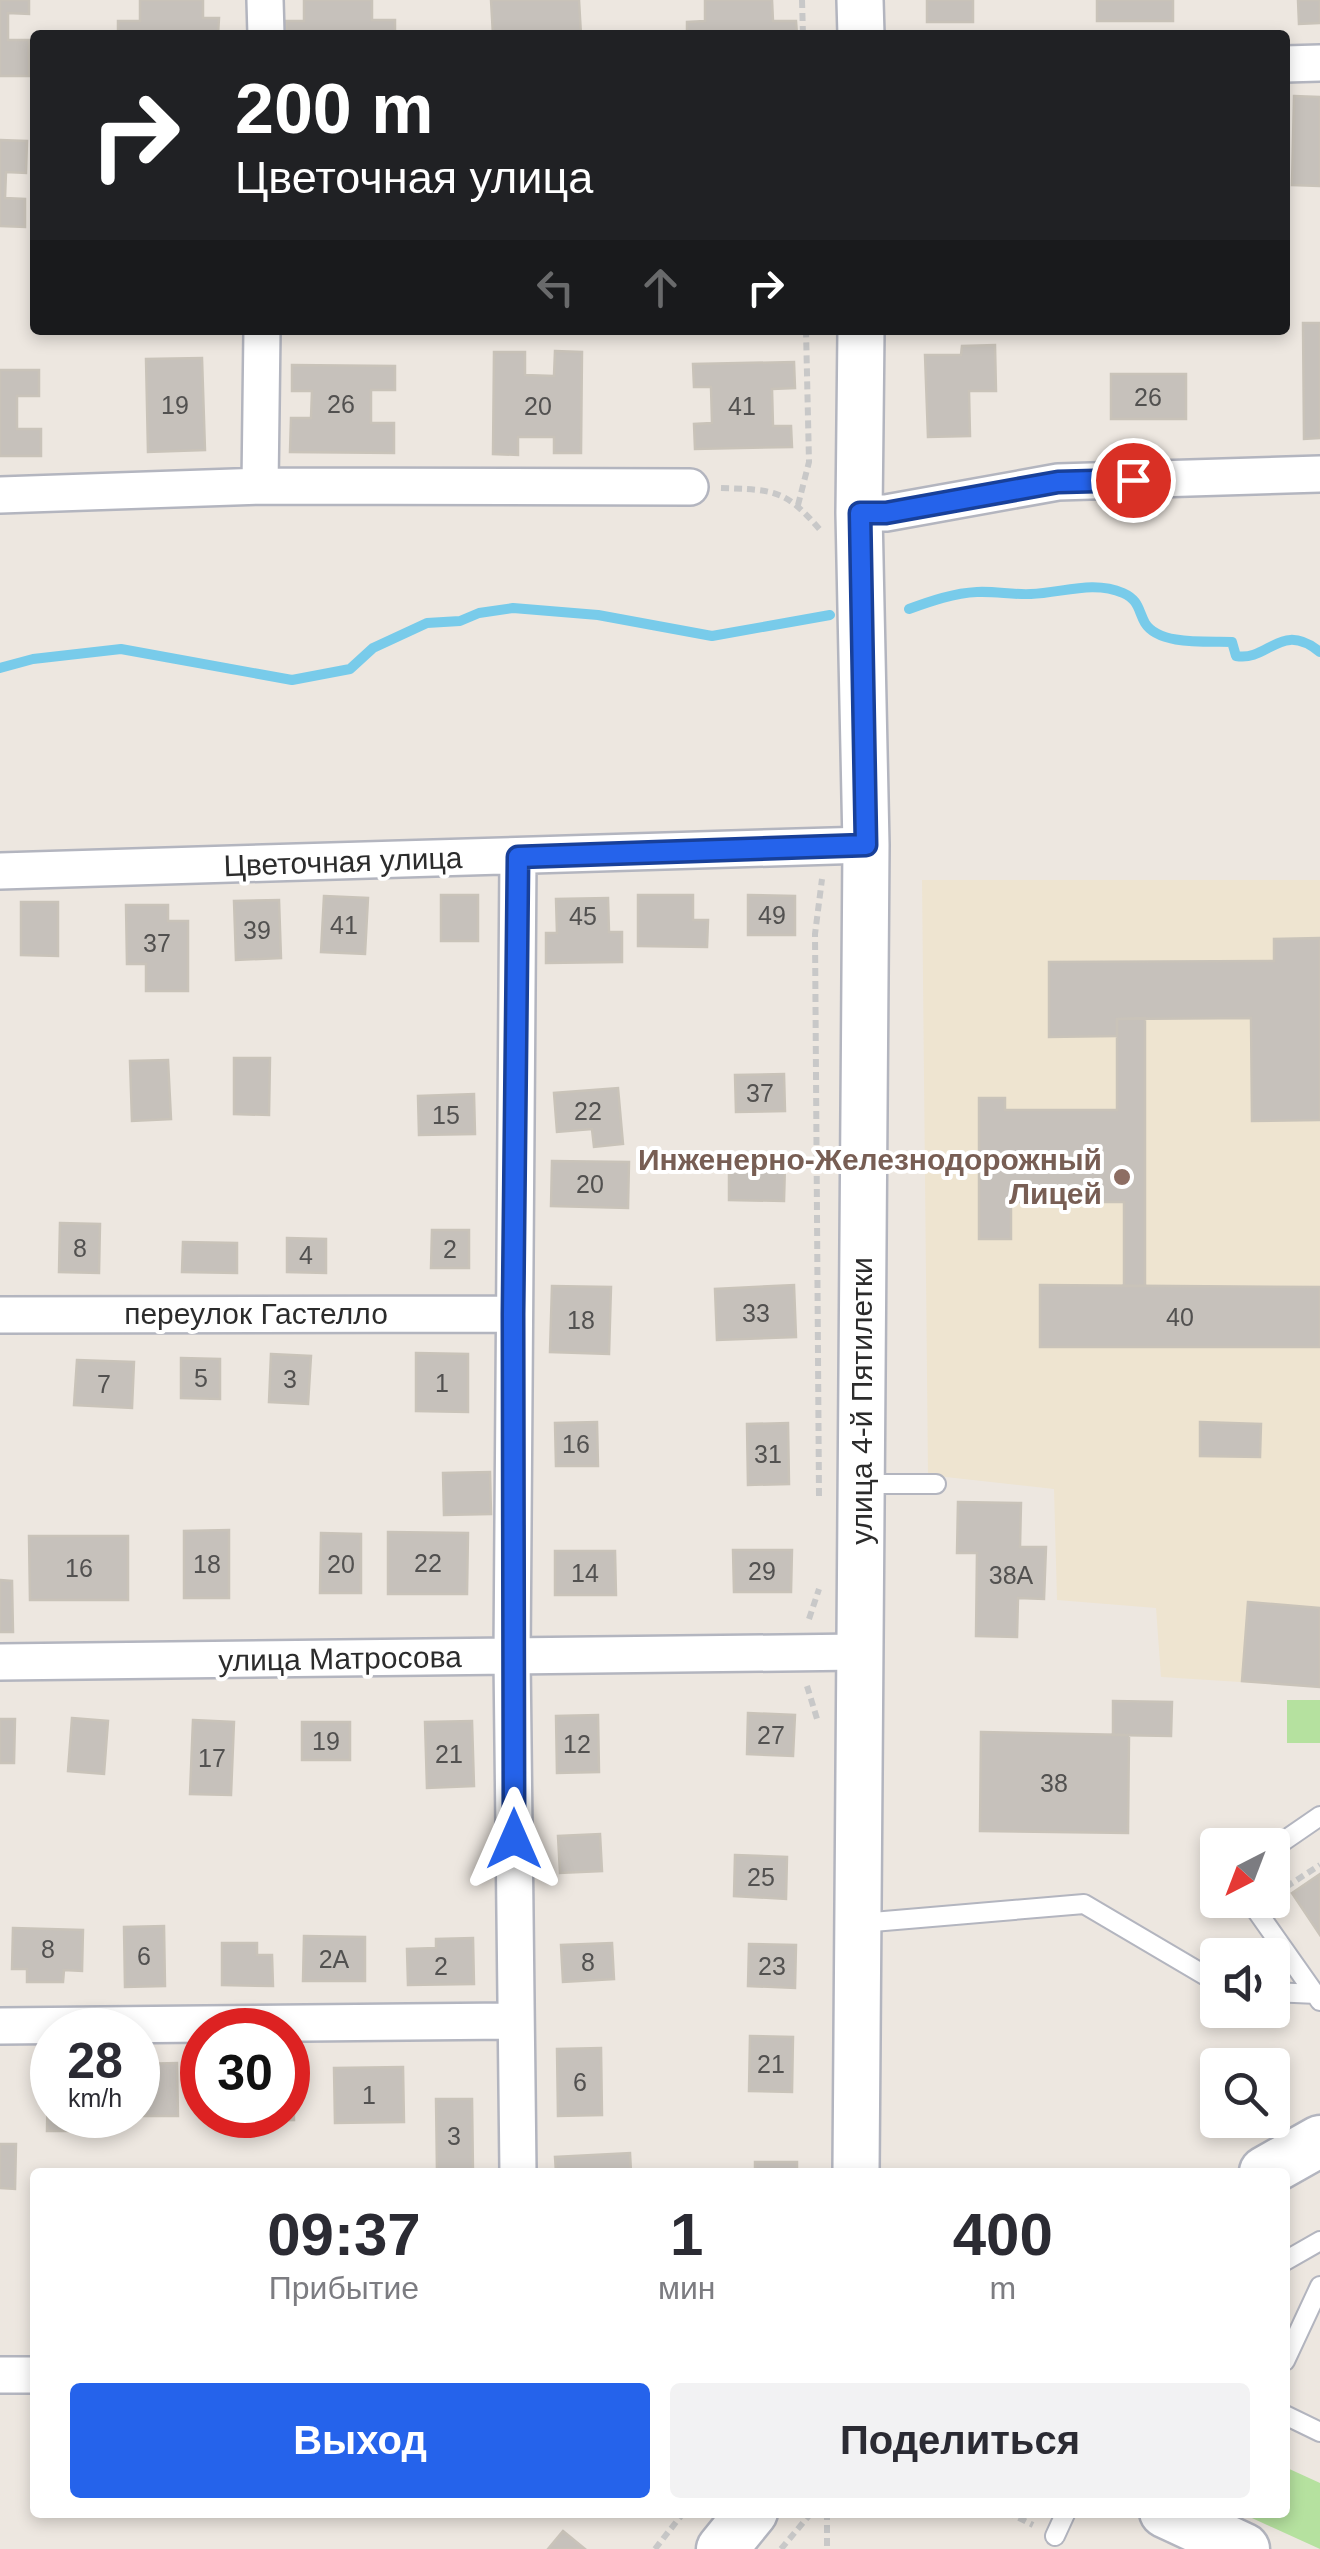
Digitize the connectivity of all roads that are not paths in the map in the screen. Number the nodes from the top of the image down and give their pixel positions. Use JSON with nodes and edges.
{"nodes":[{"id":1,"x":265,"y":0,"type":"edge"},
{"id":2,"x":860,"y":0,"type":"edge"},
{"id":3,"x":266,"y":30,"type":"edge"},
{"id":4,"x":861,"y":30,"type":"edge"},
{"id":5,"x":1320,"y":63,"type":"edge"},
{"id":6,"x":1290,"y":64,"type":"edge"},
{"id":7,"x":262,"y":335,"type":"edge"},
{"id":8,"x":860,"y":335,"type":"edge"},
{"id":9,"x":1320,"y":474,"type":"edge"},
{"id":10,"x":260,"y":486,"type":"junction"},
{"id":11,"x":690,"y":487,"type":"road end"},
{"id":12,"x":0,"y":495,"type":"edge"},
{"id":13,"x":860,"y":513,"type":"junction"},
{"id":14,"x":866,"y":845,"type":"junction"},
{"id":15,"x":518,"y":857,"type":"junction"},
{"id":16,"x":0,"y":871,"type":"edge"},
{"id":17,"x":513,"y":1314,"type":"junction"},
{"id":18,"x":0,"y":1315,"type":"edge"},
{"id":19,"x":861,"y":1484,"type":"junction"},
{"id":20,"x":936,"y":1484,"type":"dead end"},
{"id":21,"x":860,"y":1652,"type":"junction"},
{"id":22,"x":512,"y":1657,"type":"junction"},
{"id":23,"x":0,"y":1662,"type":"edge"},
{"id":24,"x":1320,"y":1816,"type":"edge"},
{"id":25,"x":1290,"y":1837,"type":"edge"},
{"id":26,"x":1262,"y":1918,"type":"edge"},
{"id":27,"x":860,"y":1923,"type":"junction"},
{"id":28,"x":1200,"y":1973,"type":"edge"},
{"id":29,"x":1290,"y":1994,"type":"edge"},
{"id":30,"x":1318,"y":1998,"type":"edge"},
{"id":31,"x":515,"y":2021,"type":"junction"},
{"id":32,"x":0,"y":2026,"type":"edge"},
{"id":33,"x":1320,"y":2141,"type":"edge"},
{"id":34,"x":518,"y":2168,"type":"edge"},
{"id":35,"x":856,"y":2168,"type":"edge"},
{"id":36,"x":1273,"y":2168,"type":"edge"},
{"id":37,"x":1320,"y":2241,"type":"edge"},
{"id":38,"x":1290,"y":2258,"type":"edge"},
{"id":39,"x":1320,"y":2286,"type":"edge"},
{"id":40,"x":1290,"y":2351,"type":"edge"},
{"id":41,"x":30,"y":2374,"type":"edge"},
{"id":42,"x":0,"y":2375,"type":"edge"},
{"id":43,"x":1290,"y":2417,"type":"edge"},
{"id":44,"x":1320,"y":2432,"type":"edge"},
{"id":45,"x":747,"y":2518,"type":"edge"},
{"id":46,"x":1063,"y":2518,"type":"edge"},
{"id":47,"x":1178,"y":2518,"type":"edge"},
{"id":48,"x":1055,"y":2536,"type":"dead end"},
{"id":49,"x":722,"y":2549,"type":"edge"},
{"id":50,"x":1244,"y":2549,"type":"edge"}],
"edges":[{"from":1,"to":3,"type":"street"},
{"from":2,"to":4,"type":"street"},
{"from":5,"to":6,"type":"street"},
{"from":7,"to":10,"type":"street"},
{"from":8,"to":13,"type":"street","name":"улица 4-й Пятилетки"},
{"from":9,"to":13,"type":"street"},
{"from":10,"to":11,"type":"street"},
{"from":10,"to":12,"type":"street"},
{"from":13,"to":14,"type":"street","name":"улица 4-й Пятилетки"},
{"from":14,"to":15,"type":"street","name":"Цветочная улица"},
{"from":14,"to":19,"type":"street","name":"улица 4-й Пятилетки"},
{"from":15,"to":16,"type":"street","name":"Цветочная улица"},
{"from":15,"to":17,"type":"street"},
{"from":17,"to":18,"type":"street","name":"переулок Гастелло"},
{"from":17,"to":22,"type":"street"},
{"from":19,"to":20,"type":"lane"},
{"from":19,"to":21,"type":"street","name":"улица 4-й Пятилетки"},
{"from":21,"to":22,"type":"street","name":"улица Матросова"},
{"from":21,"to":27,"type":"street","name":"улица 4-й Пятилетки"},
{"from":22,"to":23,"type":"street","name":"улица Матросова"},
{"from":22,"to":31,"type":"street"},
{"from":24,"to":25,"type":"lane"},
{"from":26,"to":30,"type":"lane"},
{"from":27,"to":28,"type":"lane"},
{"from":27,"to":35,"type":"street","name":"улица 4-й Пятилетки"},
{"from":29,"to":30,"type":"lane"},
{"from":31,"to":32,"type":"street"},
{"from":31,"to":34,"type":"street"},
{"from":33,"to":36,"type":"main road"},
{"from":37,"to":38,"type":"lane"},
{"from":39,"to":40,"type":"lane"},
{"from":41,"to":42,"type":"street"},
{"from":43,"to":44,"type":"lane"},
{"from":45,"to":49,"type":"main road"},
{"from":46,"to":48,"type":"lane"},
{"from":47,"to":50,"type":"main road"}]}
